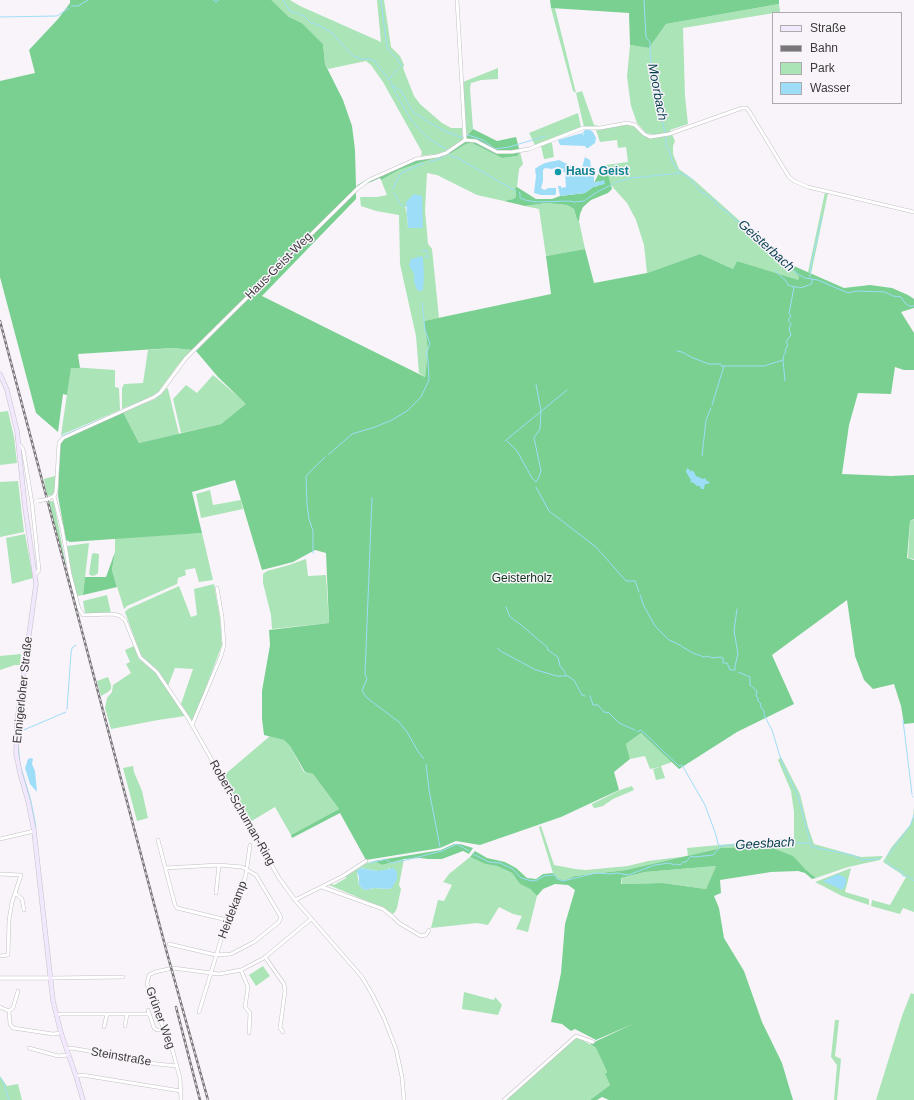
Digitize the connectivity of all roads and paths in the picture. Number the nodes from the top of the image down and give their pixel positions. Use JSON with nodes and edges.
{"nodes":[{"id":1,"x":457,"y":0,"type":"edge"},
{"id":2,"x":465,"y":137,"type":"junction"},
{"id":3,"x":914,"y":212,"type":"edge"},
{"id":4,"x":0,"y":374,"type":"edge"},
{"id":5,"x":19,"y":444,"type":"junction"},
{"id":6,"x":54,"y":496,"type":"junction"},
{"id":7,"x":32,"y":503,"type":"junction"},
{"id":8,"x":35,"y":575,"type":"junction"},
{"id":9,"x":217,"y":588,"type":"dead end"},
{"id":10,"x":192,"y":725,"type":"junction"},
{"id":11,"x":34,"y":831,"type":"junction"},
{"id":12,"x":0,"y":839,"type":"edge"},
{"id":13,"x":158,"y":840,"type":"dead end"},
{"id":14,"x":250,"y":845,"type":"dead end"},
{"id":15,"x":366,"y":861,"type":"dead end"},
{"id":16,"x":219,"y":865,"type":"junction"},
{"id":17,"x":165,"y":868,"type":"junction"},
{"id":18,"x":247,"y":869,"type":"junction"},
{"id":19,"x":0,"y":874,"type":"edge"},
{"id":20,"x":322,"y":887,"type":"junction"},
{"id":21,"x":15,"y":893,"type":"junction"},
{"id":22,"x":216,"y":893,"type":"dead end"},
{"id":23,"x":295,"y":900,"type":"junction"},
{"id":24,"x":24,"y":910,"type":"dead end"},
{"id":25,"x":311,"y":919,"type":"junction"},
{"id":26,"x":227,"y":920,"type":"junction"},
{"id":27,"x":429,"y":930,"type":"dead end"},
{"id":28,"x":169,"y":944,"type":"dead end"},
{"id":29,"x":216,"y":955,"type":"junction"},
{"id":30,"x":0,"y":956,"type":"edge"},
{"id":31,"x":265,"y":957,"type":"junction"},
{"id":32,"x":241,"y":970,"type":"junction"},
{"id":33,"x":210,"y":974,"type":"junction"},
{"id":34,"x":0,"y":978,"type":"edge"},
{"id":35,"x":50,"y":978,"type":"junction"},
{"id":36,"x":123,"y":978,"type":"dead end"},
{"id":37,"x":18,"y":991,"type":"dead end"},
{"id":38,"x":0,"y":1007,"type":"edge"},
{"id":39,"x":9,"y":1011,"type":"junction"},
{"id":40,"x":199,"y":1012,"type":"dead end"},
{"id":41,"x":107,"y":1014,"type":"junction"},
{"id":42,"x":127,"y":1014,"type":"junction"},
{"id":43,"x":56,"y":1015,"type":"junction"},
{"id":44,"x":124,"y":1026,"type":"dead end"},
{"id":45,"x":104,"y":1027,"type":"dead end"},
{"id":46,"x":164,"y":1030,"type":"junction"},
{"id":47,"x":284,"y":1032,"type":"dead end"},
{"id":48,"x":61,"y":1033,"type":"junction"},
{"id":49,"x":249,"y":1033,"type":"dead end"},
{"id":50,"x":593,"y":1042,"type":"dead end"},
{"id":51,"x":29,"y":1048,"type":"dead end"},
{"id":52,"x":66,"y":1049,"type":"junction"},
{"id":53,"x":68,"y":1055,"type":"junction"},
{"id":54,"x":177,"y":1066,"type":"junction"},
{"id":55,"x":76,"y":1076,"type":"junction"},
{"id":56,"x":181,"y":1091,"type":"junction"},
{"id":57,"x":82,"y":1100,"type":"edge"},
{"id":58,"x":181,"y":1100,"type":"edge"},
{"id":59,"x":404,"y":1100,"type":"edge"},
{"id":60,"x":504,"y":1100,"type":"edge"}],
"edges":[{"from":1,"to":2,"type":"street"},
{"from":2,"to":3,"type":"street"},
{"from":2,"to":6,"type":"street","name":"Haus-Geist-Weg"},
{"from":4,"to":5,"type":"main road","name":"Ennigerloher Straße"},
{"from":5,"to":7,"type":"street"},
{"from":5,"to":8,"type":"main road","name":"Ennigerloher Straße"},
{"from":6,"to":7,"type":"street","bridge":true},
{"from":6,"to":10,"type":"street","name":"Robert-Schuman-Ring"},
{"from":7,"to":8,"type":"street"},
{"from":8,"to":11,"type":"main road","name":"Ennigerloher Straße"},
{"from":9,"to":10,"type":"street"},
{"from":10,"to":23,"type":"street","name":"Robert-Schuman-Ring"},
{"from":11,"to":12,"type":"street"},
{"from":11,"to":35,"type":"main road","name":"Ennigerloher Straße"},
{"from":13,"to":17,"type":"street"},
{"from":14,"to":18,"type":"street","name":"Heidekamp"},
{"from":15,"to":20,"type":"street"},
{"from":16,"to":17,"type":"street"},
{"from":16,"to":18,"type":"street"},
{"from":16,"to":22,"type":"street"},
{"from":17,"to":26,"type":"street"},
{"from":18,"to":26,"type":"street","name":"Heidekamp"},
{"from":18,"to":29,"type":"street"},
{"from":19,"to":21,"type":"street"},
{"from":20,"to":23,"type":"street"},
{"from":20,"to":27,"type":"street"},
{"from":21,"to":24,"type":"street"},
{"from":21,"to":30,"type":"street"},
{"from":23,"to":25,"type":"street","name":"Robert-Schuman-Ring"},
{"from":25,"to":31,"type":"street"},
{"from":25,"to":59,"type":"street","name":"Robert-Schuman-Ring"},
{"from":26,"to":29,"type":"street","name":"Heidekamp"},
{"from":28,"to":29,"type":"street"},
{"from":29,"to":33,"type":"street","name":"Heidekamp"},
{"from":31,"to":32,"type":"street"},
{"from":31,"to":47,"type":"street"},
{"from":32,"to":33,"type":"street"},
{"from":32,"to":49,"type":"street"},
{"from":33,"to":40,"type":"street","name":"Heidekamp"},
{"from":33,"to":46,"type":"street","name":"Grüner Weg"},
{"from":34,"to":35,"type":"street"},
{"from":35,"to":36,"type":"street"},
{"from":35,"to":43,"type":"main road","name":"Ennigerloher Straße"},
{"from":37,"to":39,"type":"street"},
{"from":38,"to":39,"type":"street"},
{"from":39,"to":48,"type":"street"},
{"from":41,"to":42,"type":"street"},
{"from":41,"to":43,"type":"street"},
{"from":41,"to":45,"type":"street"},
{"from":42,"to":44,"type":"street"},
{"from":42,"to":46,"type":"street"},
{"from":43,"to":48,"type":"main road","name":"Ennigerloher Straße"},
{"from":46,"to":54,"type":"street","name":"Grüner Weg"},
{"from":48,"to":52,"type":"main road","name":"Ennigerloher Straße"},
{"from":50,"to":60,"type":"street"},
{"from":51,"to":53,"type":"street"},
{"from":52,"to":53,"type":"main road","name":"Ennigerloher Straße"},
{"from":52,"to":54,"type":"street","name":"Steinstraße"},
{"from":53,"to":55,"type":"main road","name":"Ennigerloher Straße"},
{"from":54,"to":56,"type":"street","name":"Grüner Weg"},
{"from":55,"to":56,"type":"street"},
{"from":55,"to":57,"type":"main road","name":"Ennigerloher Straße"},
{"from":56,"to":58,"type":"street","name":"Grüner Weg"}]}
